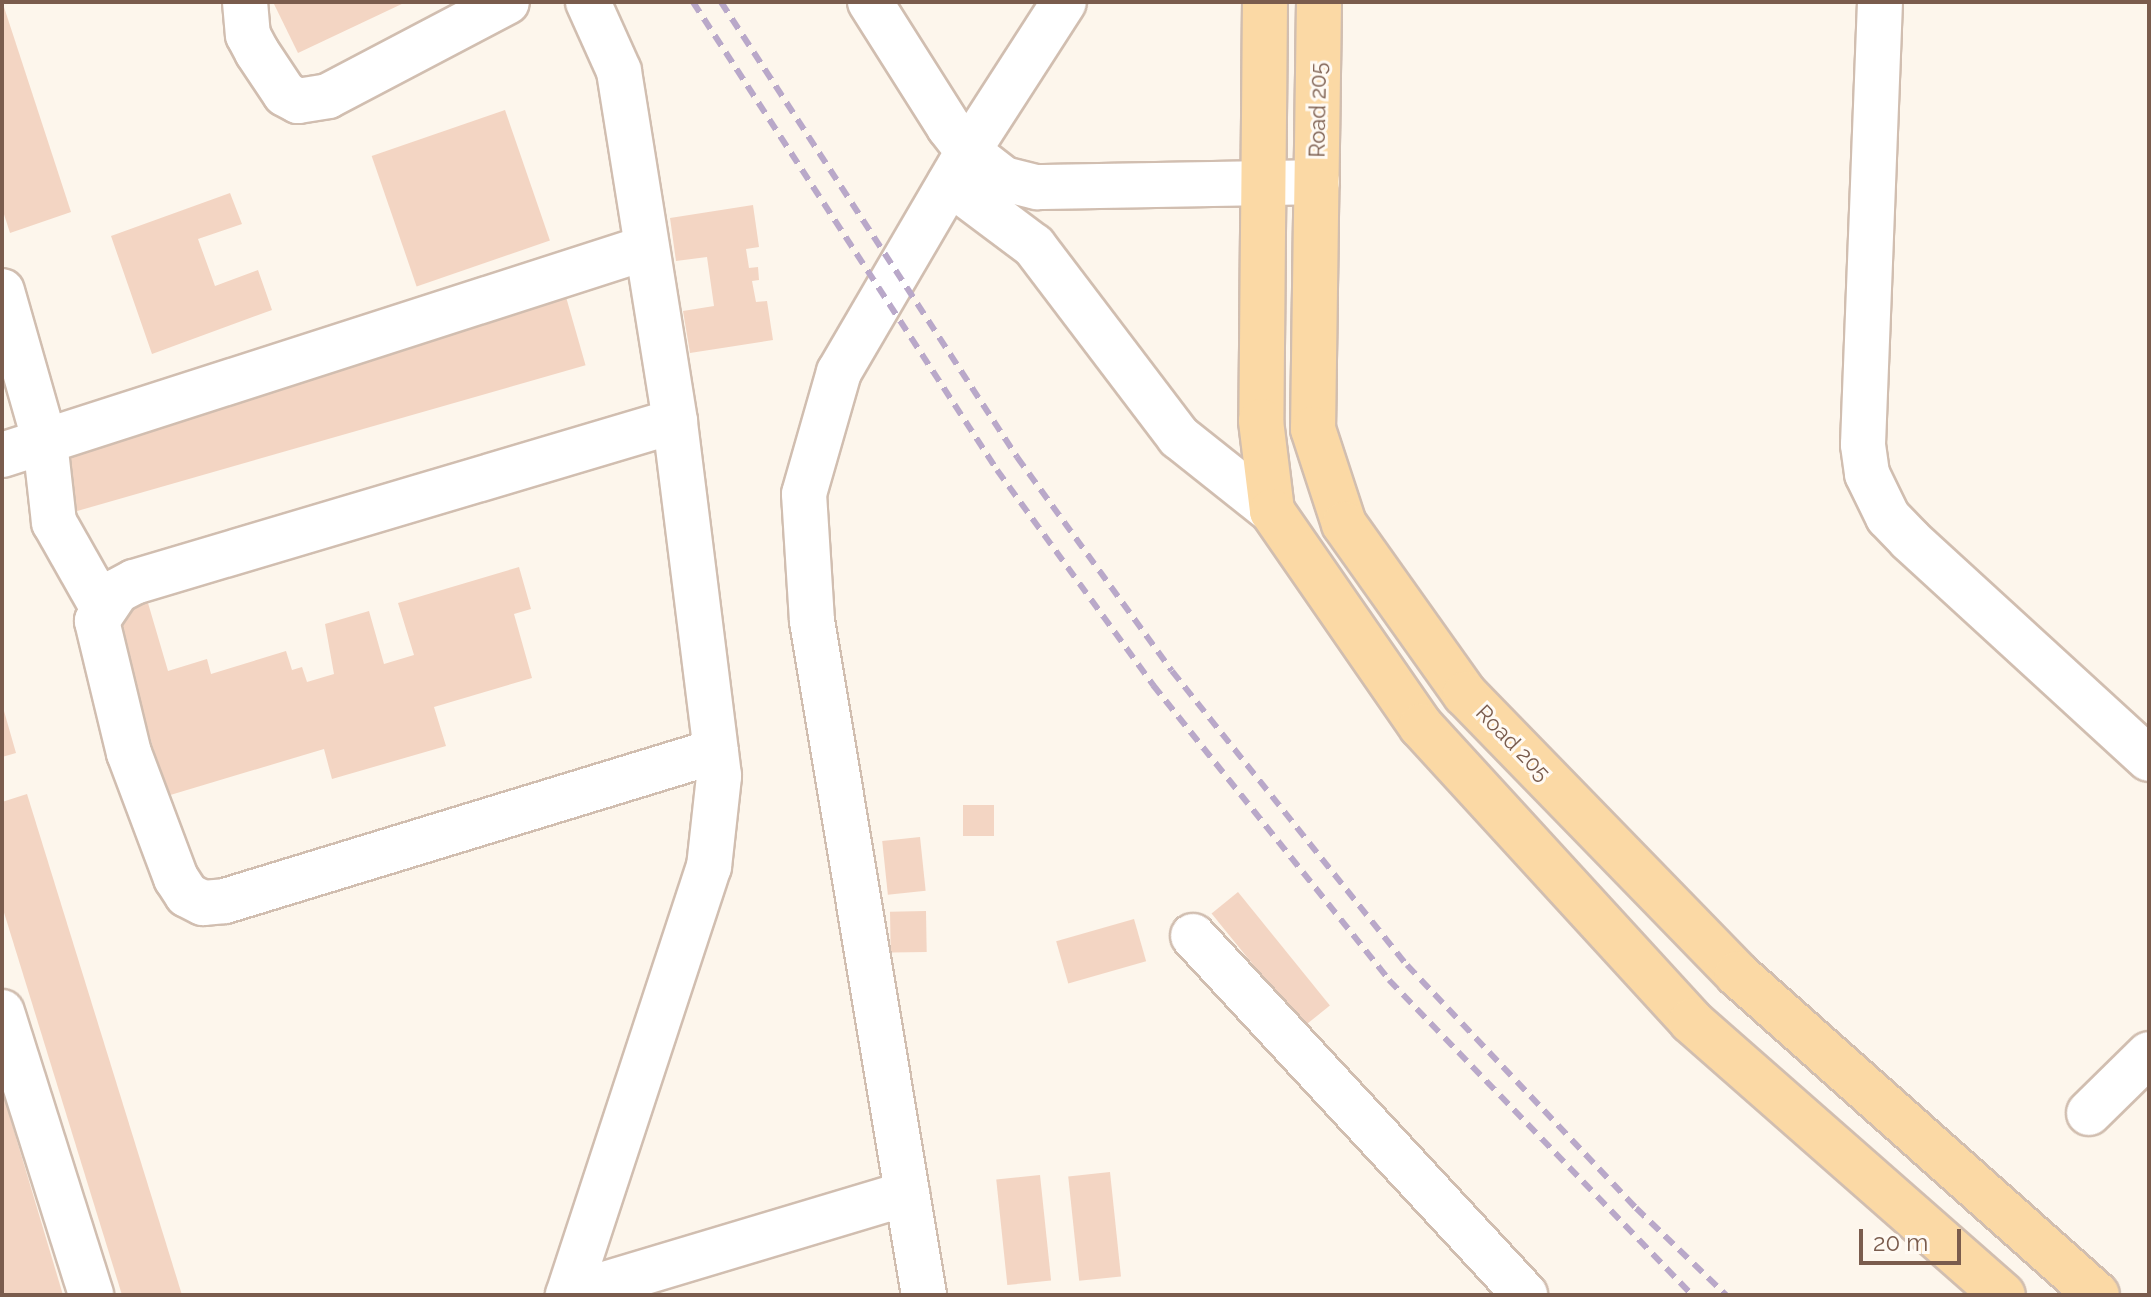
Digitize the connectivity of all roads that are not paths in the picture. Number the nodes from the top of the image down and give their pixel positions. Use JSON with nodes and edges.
{"nodes":[{"id":1,"x":245,"y":2,"type":"edge"},
{"id":2,"x":507,"y":2,"type":"edge"},
{"id":3,"x":588,"y":2,"type":"edge"},
{"id":4,"x":870,"y":2,"type":"edge"},
{"id":5,"x":1064,"y":2,"type":"edge"},
{"id":6,"x":1265,"y":2,"type":"edge"},
{"id":7,"x":1319,"y":2,"type":"edge"},
{"id":8,"x":1880,"y":2,"type":"edge"},
{"id":9,"x":959,"y":167,"type":"junction"},
{"id":10,"x":1317,"y":182,"type":"junction"},
{"id":11,"x":1265,"y":183,"type":"junction"},
{"id":12,"x":645,"y":248,"type":"junction"},
{"id":13,"x":2,"y":291,"type":"edge"},
{"id":14,"x":675,"y":421,"type":"junction"},
{"id":15,"x":45,"y":442,"type":"junction"},
{"id":16,"x":2,"y":455,"type":"edge"},
{"id":17,"x":1272,"y":511,"type":"junction"},
{"id":18,"x":102,"y":607,"type":"junction"},
{"id":19,"x":716,"y":751,"type":"junction"},
{"id":20,"x":2149,"y":759,"type":"edge"},
{"id":21,"x":1193,"y":936,"type":"dead end"},
{"id":22,"x":2,"y":1012,"type":"edge"},
{"id":23,"x":2149,"y":1054,"type":"edge"},
{"id":24,"x":2089,"y":1113,"type":"dead end"},
{"id":25,"x":907,"y":1193,"type":"junction"},
{"id":26,"x":91,"y":1295,"type":"edge"},
{"id":27,"x":568,"y":1295,"type":"edge"},
{"id":28,"x":924,"y":1295,"type":"edge"},
{"id":29,"x":1525,"y":1295,"type":"edge"},
{"id":30,"x":2003,"y":1295,"type":"edge"},
{"id":31,"x":2097,"y":1295,"type":"edge"}],
"edges":[{"from":1,"to":2,"type":"street"},
{"from":3,"to":12,"type":"street"},
{"from":4,"to":9,"type":"street"},
{"from":5,"to":9,"type":"street"},
{"from":6,"to":11,"type":"main road"},
{"from":7,"to":10,"type":"main road","name":"Road 205"},
{"from":8,"to":20,"type":"street"},
{"from":9,"to":11,"type":"street"},
{"from":9,"to":17,"type":"street"},
{"from":9,"to":25,"type":"street"},
{"from":10,"to":11,"type":"street"},
{"from":10,"to":31,"type":"main road","name":"Road 205"},
{"from":11,"to":17,"type":"main road"},
{"from":12,"to":14,"type":"street"},
{"from":12,"to":15,"type":"street"},
{"from":13,"to":15,"type":"street"},
{"from":14,"to":18,"type":"street"},
{"from":14,"to":19,"type":"street"},
{"from":15,"to":16,"type":"street"},
{"from":15,"to":18,"type":"street"},
{"from":17,"to":30,"type":"main road"},
{"from":18,"to":19,"type":"street"},
{"from":19,"to":27,"type":"street"},
{"from":21,"to":29,"type":"street"},
{"from":22,"to":26,"type":"street"},
{"from":23,"to":24,"type":"street"},
{"from":25,"to":27,"type":"street"},
{"from":25,"to":28,"type":"street"}]}
